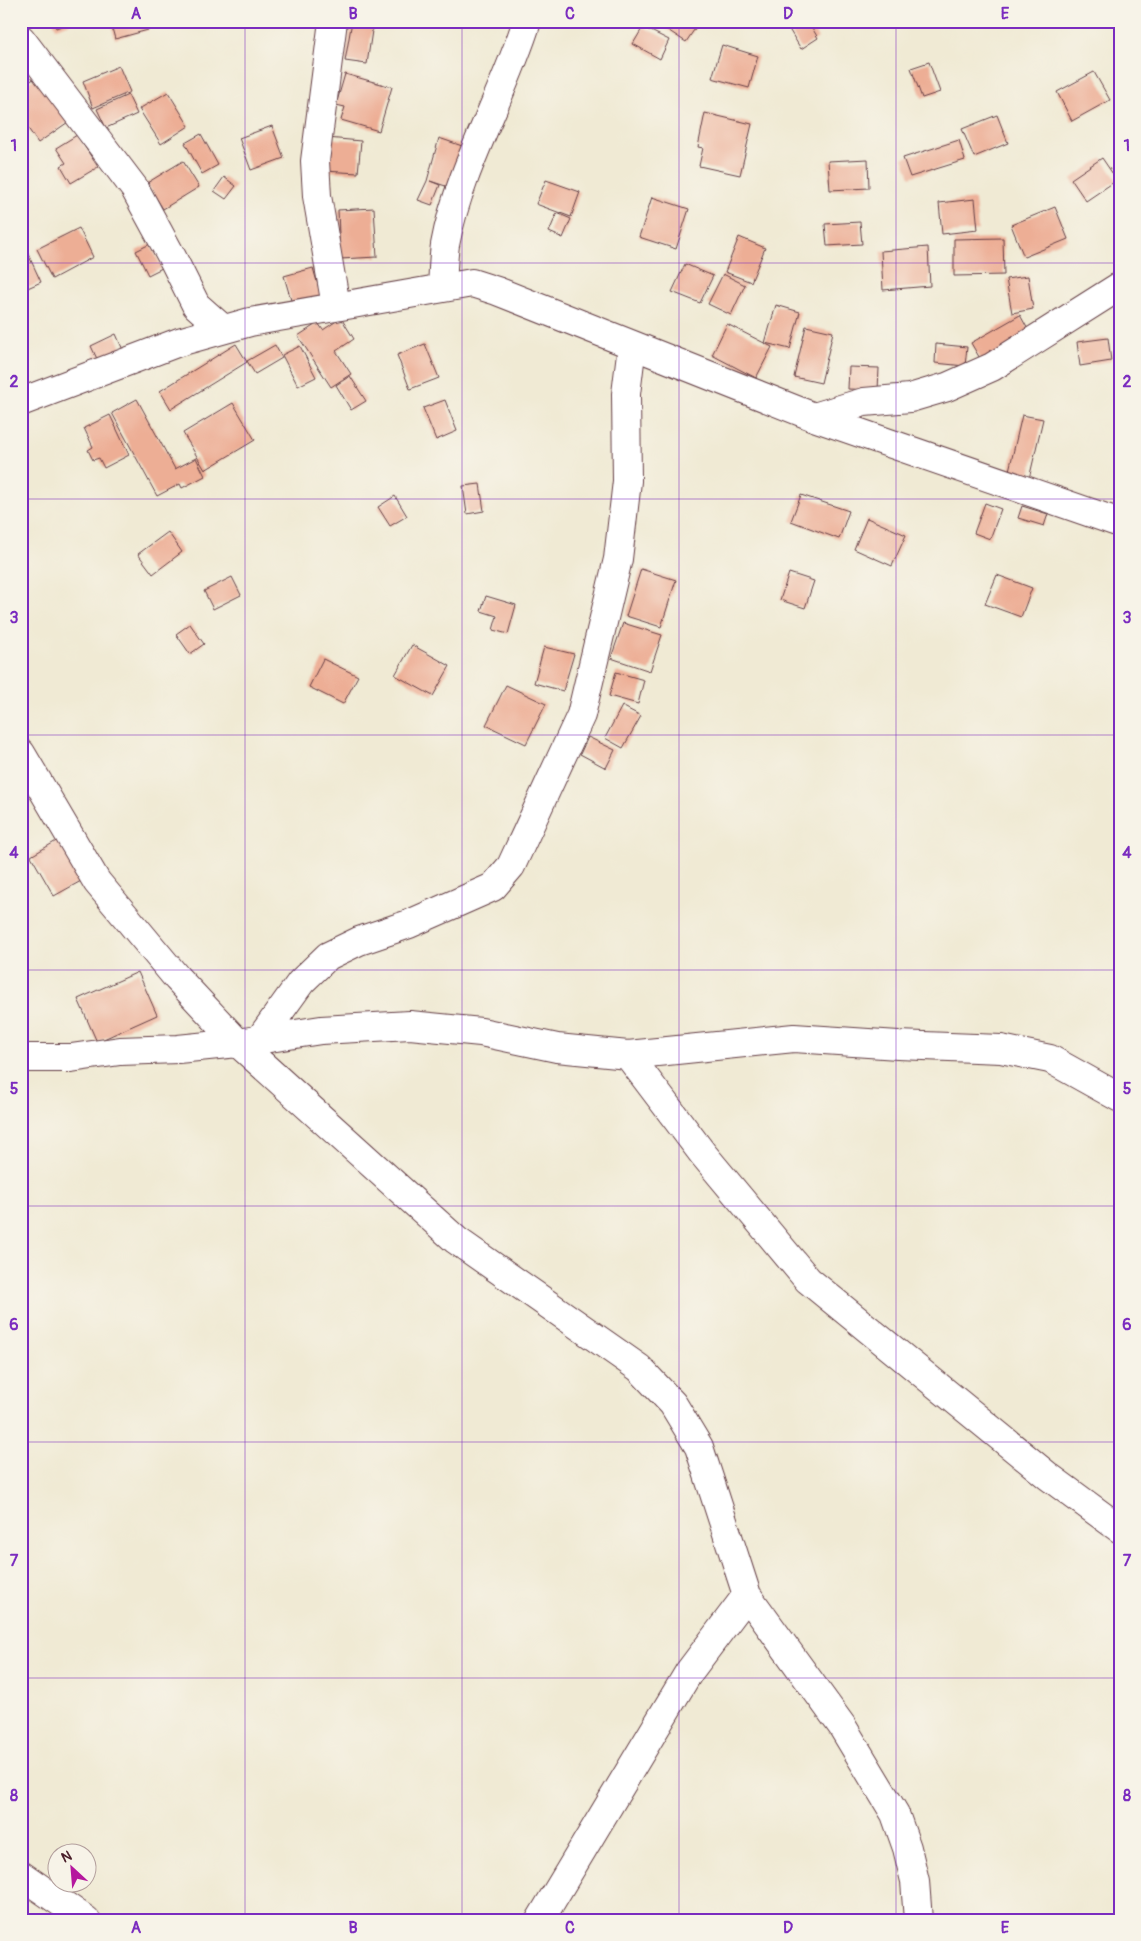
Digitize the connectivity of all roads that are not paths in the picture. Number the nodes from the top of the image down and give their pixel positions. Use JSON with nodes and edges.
{"nodes":[{"id":1,"x":333,"y":21,"type":"edge"},
{"id":2,"x":527,"y":21,"type":"edge"},
{"id":3,"x":21,"y":39,"type":"edge"},
{"id":4,"x":1120,"y":286,"type":"edge"},
{"id":5,"x":442,"y":287,"type":"junction"},
{"id":6,"x":196,"y":305,"type":"junction"},
{"id":7,"x":336,"y":306,"type":"junction"},
{"id":8,"x":223,"y":329,"type":"junction"},
{"id":9,"x":179,"y":342,"type":"junction"},
{"id":10,"x":632,"y":345,"type":"junction"},
{"id":11,"x":21,"y":402,"type":"edge"},
{"id":12,"x":814,"y":417,"type":"junction"},
{"id":13,"x":1120,"y":523,"type":"edge"},
{"id":14,"x":21,"y":753,"type":"edge"},
{"id":15,"x":249,"y":1041,"type":"junction"},
{"id":16,"x":628,"y":1055,"type":"junction"},
{"id":17,"x":21,"y":1058,"type":"edge"},
{"id":18,"x":1120,"y":1098,"type":"edge"},
{"id":19,"x":1120,"y":1529,"type":"edge"},
{"id":20,"x":748,"y":1596,"type":"junction"},
{"id":21,"x":21,"y":1876,"type":"edge"},
{"id":22,"x":86,"y":1920,"type":"edge"},
{"id":23,"x":540,"y":1920,"type":"edge"},
{"id":24,"x":918,"y":1920,"type":"edge"}],
"edges":[{"from":1,"to":7,"type":"street"},
{"from":2,"to":5,"type":"street"},
{"from":3,"to":6,"type":"street"},
{"from":4,"to":12,"type":"street"},
{"from":5,"to":7,"type":"street"},
{"from":5,"to":10,"type":"street"},
{"from":6,"to":8,"type":"street"},
{"from":6,"to":9,"type":"street"},
{"from":7,"to":8,"type":"street"},
{"from":8,"to":9,"type":"street"},
{"from":9,"to":11,"type":"street"},
{"from":10,"to":12,"type":"street"},
{"from":10,"to":15,"type":"street"},
{"from":12,"to":13,"type":"street"},
{"from":14,"to":15,"type":"street"},
{"from":15,"to":16,"type":"street"},
{"from":15,"to":17,"type":"street"},
{"from":15,"to":20,"type":"street"},
{"from":16,"to":18,"type":"street"},
{"from":16,"to":19,"type":"street"},
{"from":20,"to":23,"type":"street"},
{"from":20,"to":24,"type":"street"},
{"from":21,"to":22,"type":"street"}]}
